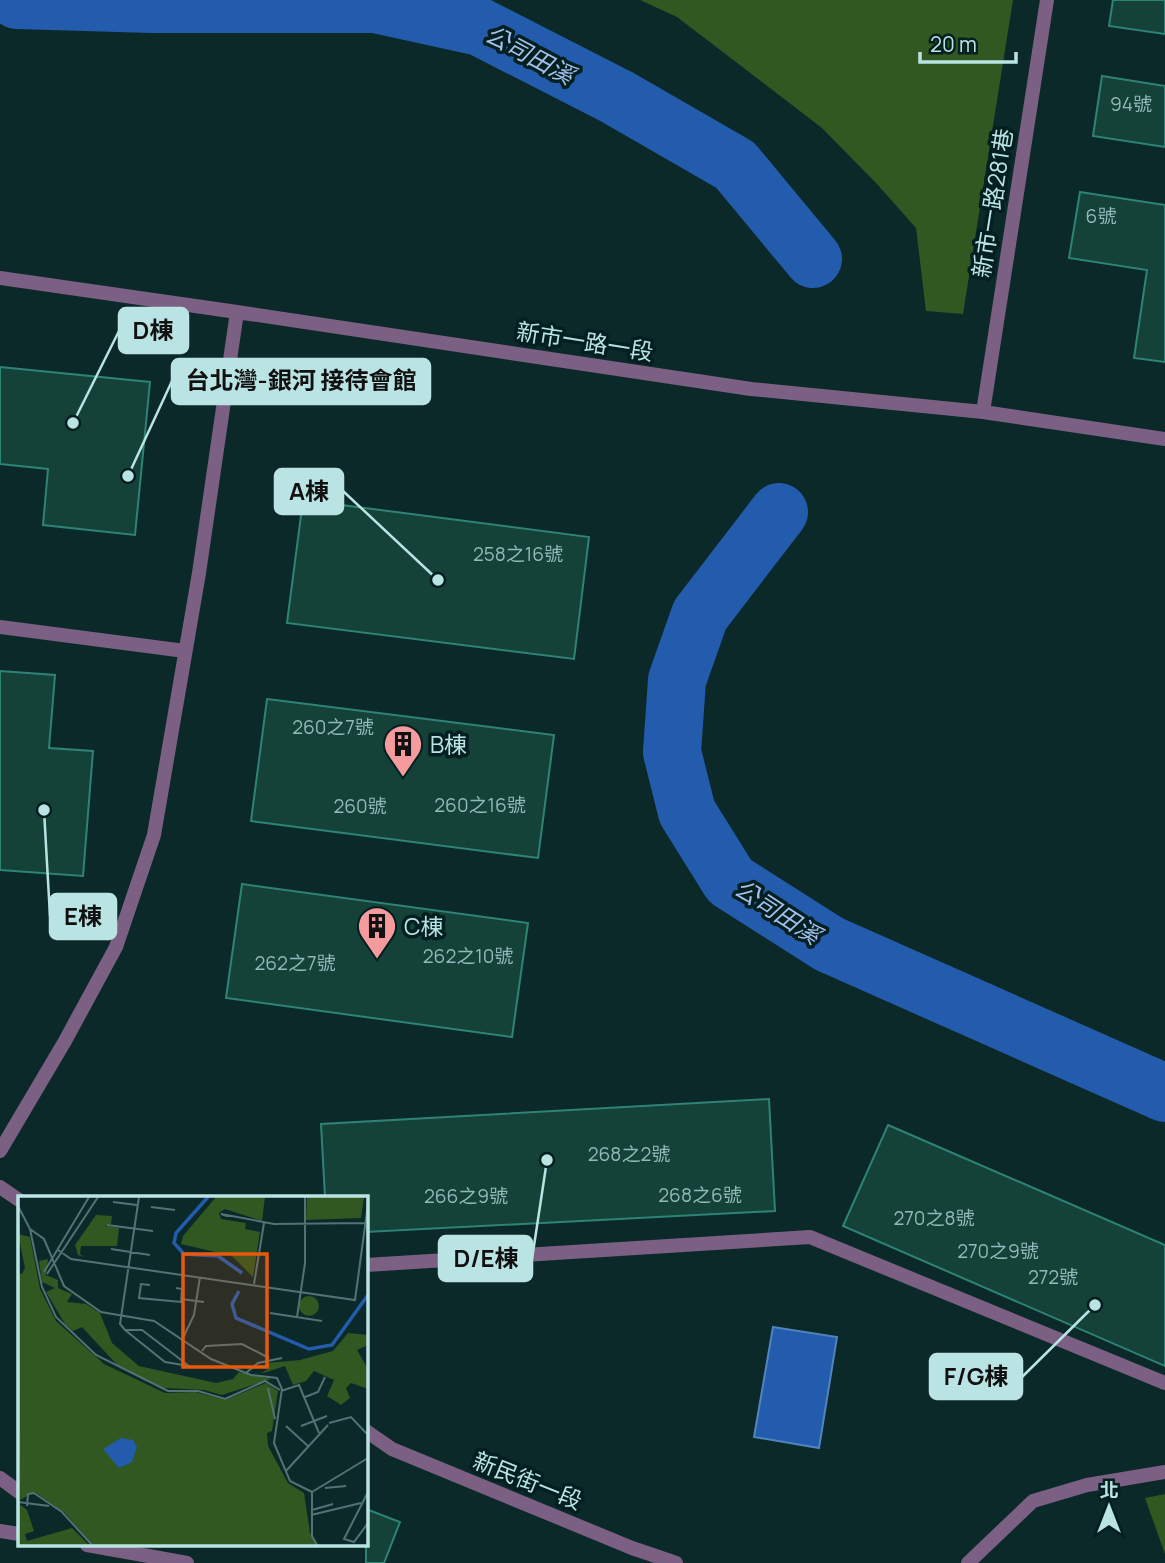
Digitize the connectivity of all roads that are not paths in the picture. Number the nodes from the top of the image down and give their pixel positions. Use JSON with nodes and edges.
{"nodes":[{"id":1,"x":1047,"y":0,"type":"edge"},
{"id":2,"x":0,"y":278,"type":"edge"},
{"id":3,"x":237,"y":312,"type":"junction"},
{"id":4,"x":983,"y":412,"type":"junction"},
{"id":5,"x":1165,"y":439,"type":"edge"},
{"id":6,"x":0,"y":627,"type":"edge"},
{"id":7,"x":185,"y":651,"type":"junction"},
{"id":8,"x":0,"y":1151,"type":"edge"},
{"id":9,"x":0,"y":1187,"type":"edge"},
{"id":10,"x":18,"y":1199,"type":"edge"},
{"id":11,"x":368,"y":1265,"type":"edge"},
{"id":12,"x":1165,"y":1383,"type":"edge"},
{"id":13,"x":368,"y":1432,"type":"edge"},
{"id":14,"x":1165,"y":1472,"type":"edge"},
{"id":15,"x":0,"y":1478,"type":"edge"},
{"id":16,"x":18,"y":1491,"type":"edge"},
{"id":17,"x":0,"y":1531,"type":"edge"},
{"id":18,"x":18,"y":1534,"type":"edge"},
{"id":19,"x":95,"y":1546,"type":"edge"},
{"id":20,"x":187,"y":1563,"type":"edge"},
{"id":21,"x":677,"y":1563,"type":"edge"},
{"id":22,"x":968,"y":1563,"type":"edge"}],
"edges":[{"from":1,"to":4,"type":"street","name":"新市一路281巷"},
{"from":2,"to":3,"type":"street","name":"新市一路一段"},
{"from":3,"to":4,"type":"street","name":"新市一路一段"},
{"from":3,"to":7,"type":"street"},
{"from":4,"to":5,"type":"street","name":"新市一路一段"},
{"from":6,"to":7,"type":"street"},
{"from":7,"to":8,"type":"street"},
{"from":9,"to":10,"type":"street"},
{"from":11,"to":12,"type":"street"},
{"from":13,"to":21,"type":"street","name":"新民街一段"},
{"from":14,"to":22,"type":"street"},
{"from":15,"to":16,"type":"street"},
{"from":17,"to":18,"type":"street"},
{"from":19,"to":20,"type":"street"}]}
